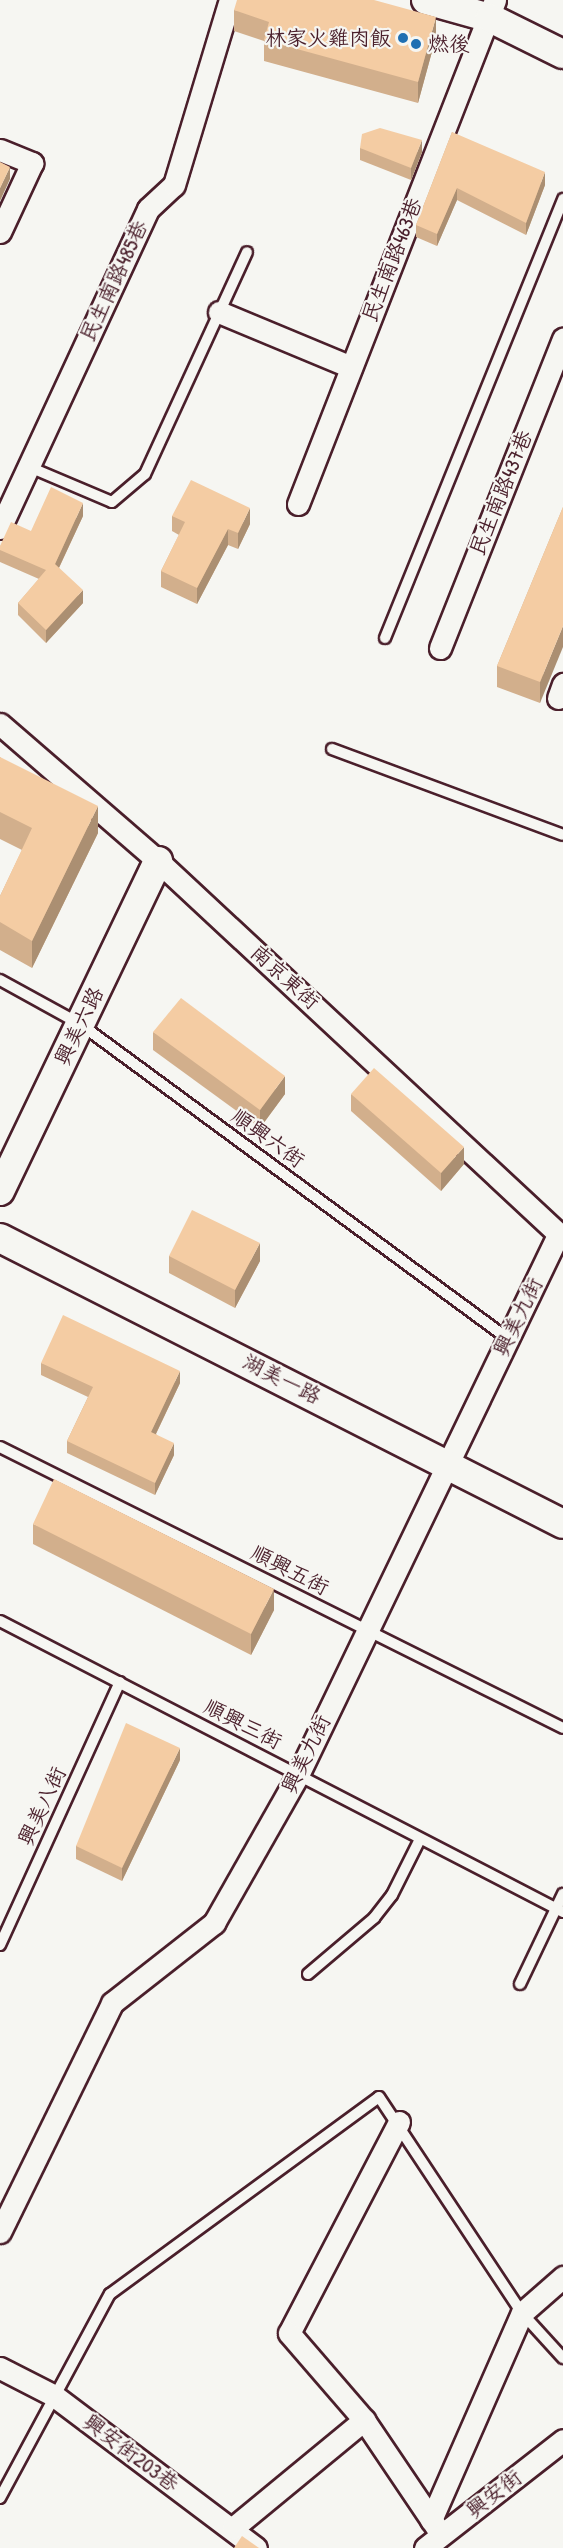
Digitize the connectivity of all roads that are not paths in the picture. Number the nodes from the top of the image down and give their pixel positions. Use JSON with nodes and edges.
{"nodes":[{"id":1,"x":230,"y":0,"type":"edge"},
{"id":2,"x":426,"y":0,"type":"edge"},
{"id":3,"x":493,"y":9,"type":"edge"},
{"id":4,"x":563,"y":54,"type":"edge"},
{"id":5,"x":0,"y":150,"type":"edge"},
{"id":6,"x":563,"y":199,"type":"edge"},
{"id":7,"x":0,"y":232,"type":"edge"},
{"id":8,"x":247,"y":252,"type":"dead end"},
{"id":9,"x":219,"y":312,"type":"junction"},
{"id":10,"x":563,"y":339,"type":"edge"},
{"id":11,"x":351,"y":367,"type":"junction"},
{"id":12,"x":27,"y":466,"type":"junction"},
{"id":13,"x":298,"y":504,"type":"dead end"},
{"id":14,"x":0,"y":528,"type":"edge"},
{"id":15,"x":385,"y":638,"type":"dead end"},
{"id":16,"x":440,"y":648,"type":"dead end"},
{"id":17,"x":0,"y":724,"type":"edge"},
{"id":18,"x":332,"y":749,"type":"dead end"},
{"id":19,"x":563,"y":835,"type":"edge"},
{"id":20,"x":158,"y":861,"type":"junction"},
{"id":21,"x":0,"y":980,"type":"edge"},
{"id":22,"x":80,"y":1024,"type":"junction"},
{"id":23,"x":0,"y":1191,"type":"edge"},
{"id":24,"x":561,"y":1236,"type":"edge"},
{"id":25,"x":0,"y":1238,"type":"edge"},
{"id":26,"x":507,"y":1338,"type":"junction"},
{"id":27,"x":0,"y":1447,"type":"edge"},
{"id":28,"x":447,"y":1461,"type":"junction"},
{"id":29,"x":563,"y":1524,"type":"edge"},
{"id":30,"x":0,"y":1621,"type":"edge"},
{"id":31,"x":366,"y":1629,"type":"junction"},
{"id":32,"x":120,"y":1682,"type":"junction"},
{"id":33,"x":563,"y":1728,"type":"edge"},
{"id":34,"x":298,"y":1774,"type":"junction"},
{"id":35,"x":420,"y":1839,"type":"junction"},
{"id":36,"x":563,"y":1894,"type":"edge"},
{"id":37,"x":559,"y":1910,"type":"edge"},
{"id":38,"x":0,"y":1945,"type":"edge"},
{"id":39,"x":308,"y":1974,"type":"dead end"},
{"id":40,"x":520,"y":1984,"type":"dead end"},
{"id":41,"x":399,"y":2122,"type":"junction"},
{"id":42,"x":0,"y":2232,"type":"edge"},
{"id":43,"x":563,"y":2277,"type":"edge"},
{"id":44,"x":522,"y":2313,"type":"junction"},
{"id":45,"x":563,"y":2358,"type":"edge"},
{"id":46,"x":0,"y":2368,"type":"edge"},
{"id":47,"x":53,"y":2395,"type":"junction"},
{"id":48,"x":364,"y":2420,"type":"junction"},
{"id":49,"x":563,"y":2440,"type":"edge"},
{"id":50,"x":0,"y":2498,"type":"edge"},
{"id":51,"x":233,"y":2529,"type":"junction"},
{"id":52,"x":432,"y":2534,"type":"edge"},
{"id":53,"x":256,"y":2548,"type":"edge"}],
"edges":[{"from":1,"to":12,"type":"street","name":"民生南路485巷"},
{"from":2,"to":3,"type":"street"},
{"from":3,"to":4,"type":"street"},
{"from":3,"to":11,"type":"street","name":"民生南路463巷"},
{"from":5,"to":7,"type":"street"},
{"from":6,"to":15,"type":"lane"},
{"from":8,"to":9,"type":"lane"},
{"from":9,"to":11,"type":"street"},
{"from":9,"to":12,"type":"lane"},
{"from":10,"to":16,"type":"street","name":"民生南路437巷"},
{"from":11,"to":13,"type":"street","name":"民生南路463巷"},
{"from":12,"to":14,"type":"street","name":"民生南路485巷"},
{"from":17,"to":20,"type":"street","name":"南京東街"},
{"from":18,"to":19,"type":"lane"},
{"from":20,"to":22,"type":"street","name":"興美六路"},
{"from":20,"to":24,"type":"street","name":"南京東街"},
{"from":21,"to":22,"type":"lane","name":"順興六街"},
{"from":22,"to":23,"type":"street","name":"興美六路"},
{"from":22,"to":26,"type":"lane","name":"順興六街"},
{"from":24,"to":26,"type":"street","name":"興美九街"},
{"from":25,"to":28,"type":"street","name":"湖美一路"},
{"from":26,"to":28,"type":"street","name":"興美九街"},
{"from":27,"to":31,"type":"lane","name":"順興五街"},
{"from":28,"to":29,"type":"street","name":"湖美一路"},
{"from":28,"to":31,"type":"street","name":"興美九街"},
{"from":30,"to":32,"type":"lane","name":"順興三街"},
{"from":31,"to":33,"type":"lane","name":"順興五街"},
{"from":31,"to":34,"type":"street","name":"興美九街"},
{"from":32,"to":34,"type":"lane","name":"順興三街"},
{"from":32,"to":38,"type":"lane","name":"興美八街"},
{"from":34,"to":35,"type":"lane","name":"順興三街"},
{"from":34,"to":42,"type":"street","name":"興美九街"},
{"from":35,"to":37,"type":"lane","name":"順興三街"},
{"from":35,"to":39,"type":"lane"},
{"from":36,"to":37,"type":"lane"},
{"from":37,"to":40,"type":"lane"},
{"from":41,"to":44,"type":"lane"},
{"from":41,"to":47,"type":"lane"},
{"from":41,"to":48,"type":"street"},
{"from":43,"to":44,"type":"street"},
{"from":44,"to":45,"type":"lane"},
{"from":44,"to":52,"type":"street"},
{"from":46,"to":47,"type":"street","name":"興安街203巷"},
{"from":47,"to":50,"type":"lane"},
{"from":47,"to":51,"type":"street","name":"興安街203巷"},
{"from":48,"to":51,"type":"street"},
{"from":48,"to":52,"type":"street"},
{"from":49,"to":52,"type":"street","name":"興安街"},
{"from":51,"to":53,"type":"street","name":"興安街203巷"}]}
